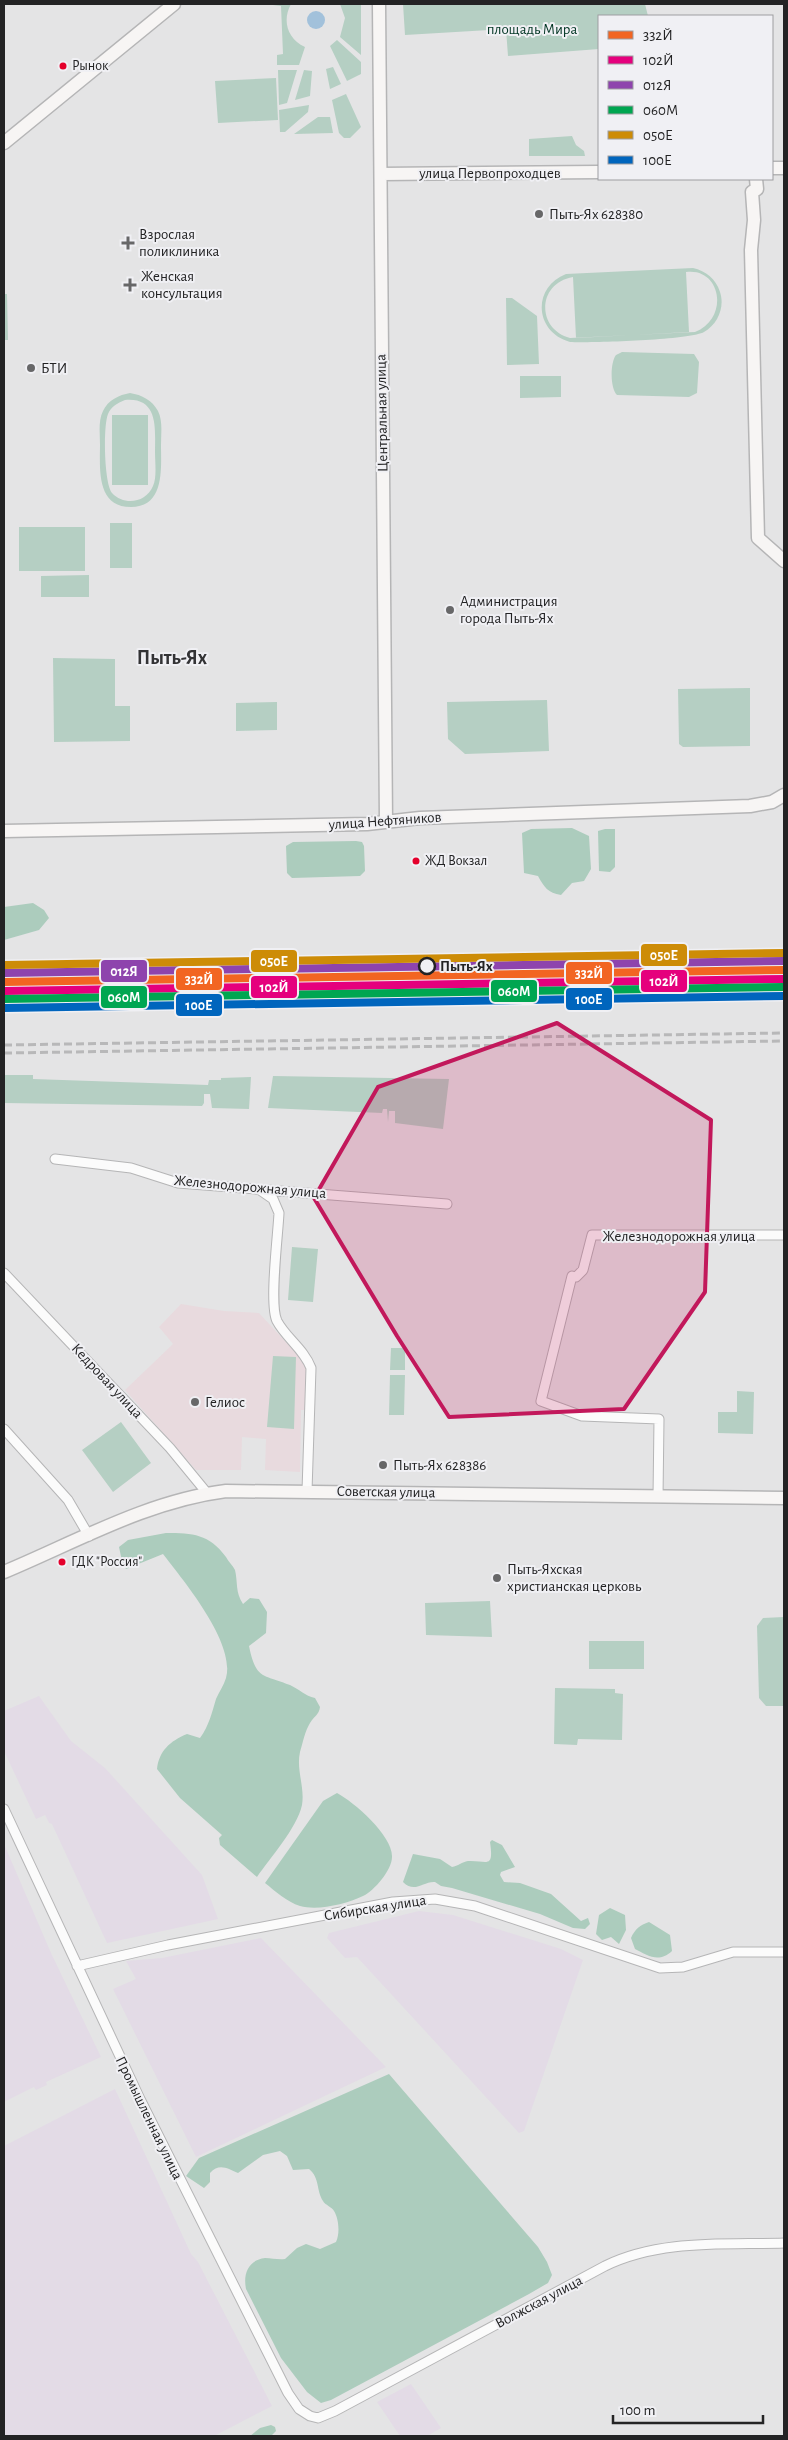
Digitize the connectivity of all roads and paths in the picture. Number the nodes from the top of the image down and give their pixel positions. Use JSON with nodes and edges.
{"nodes":[{"id":1,"x":174,"y":4,"type":"edge"},
{"id":2,"x":379,"y":4,"type":"edge"},
{"id":3,"x":4,"y":143,"type":"edge"},
{"id":4,"x":598,"y":172,"type":"edge"},
{"id":5,"x":381,"y":174,"type":"junction"},
{"id":6,"x":756,"y":180,"type":"edge"},
{"id":7,"x":784,"y":560,"type":"edge"},
{"id":8,"x":784,"y":794,"type":"edge"},
{"id":9,"x":386,"y":822,"type":"junction"},
{"id":10,"x":4,"y":830,"type":"edge"},
{"id":11,"x":55,"y":1159,"type":"dead end"},
{"id":12,"x":259,"y":1189,"type":"junction"},
{"id":13,"x":447,"y":1204,"type":"dead end"},
{"id":14,"x":784,"y":1235,"type":"edge"},
{"id":15,"x":4,"y":1273,"type":"edge"},
{"id":16,"x":4,"y":1429,"type":"edge"},
{"id":17,"x":307,"y":1491,"type":"junction"},
{"id":18,"x":207,"y":1493,"type":"junction"},
{"id":19,"x":658,"y":1497,"type":"junction"},
{"id":20,"x":784,"y":1498,"type":"edge"},
{"id":21,"x":89,"y":1536,"type":"junction"},
{"id":22,"x":4,"y":1572,"type":"edge"},
{"id":23,"x":4,"y":1809,"type":"edge"},
{"id":24,"x":784,"y":1952,"type":"edge"},
{"id":25,"x":77,"y":1966,"type":"junction"},
{"id":26,"x":784,"y":2243,"type":"edge"},
{"id":27,"x":310,"y":2416,"type":"joint"}],
"edges":[{"from":1,"to":3,"type":"street"},
{"from":2,"to":5,"type":"street","name":"Центральная улица"},
{"from":4,"to":5,"type":"street","name":"улица Первопроходцев"},
{"from":5,"to":9,"type":"street","name":"Центральная улица"},
{"from":6,"to":7,"type":"street"},
{"from":8,"to":9,"type":"street","name":"улица Нефтяников"},
{"from":9,"to":10,"type":"street","name":"улица Нефтяников"},
{"from":11,"to":12,"type":"street","name":"Железнодорожная улица"},
{"from":12,"to":13,"type":"street","name":"Железнодорожная улица"},
{"from":12,"to":17,"type":"street"},
{"from":14,"to":19,"type":"street","name":"Железнодорожная улица"},
{"from":15,"to":18,"type":"street","name":"Кедровая улица"},
{"from":16,"to":21,"type":"street"},
{"from":17,"to":18,"type":"street","name":"Советская улица"},
{"from":17,"to":19,"type":"street","name":"Советская улица"},
{"from":18,"to":21,"type":"street","name":"Советская улица"},
{"from":19,"to":20,"type":"street","name":"Советская улица"},
{"from":21,"to":22,"type":"street","name":"Советская улица"},
{"from":23,"to":25,"type":"street","name":"Промышленная улица"},
{"from":24,"to":25,"type":"street","name":"Сибирская улица"},
{"from":25,"to":27,"type":"street","name":"Промышленная улица"},
{"from":26,"to":27,"type":"street","name":"Волжская улица"}]}
